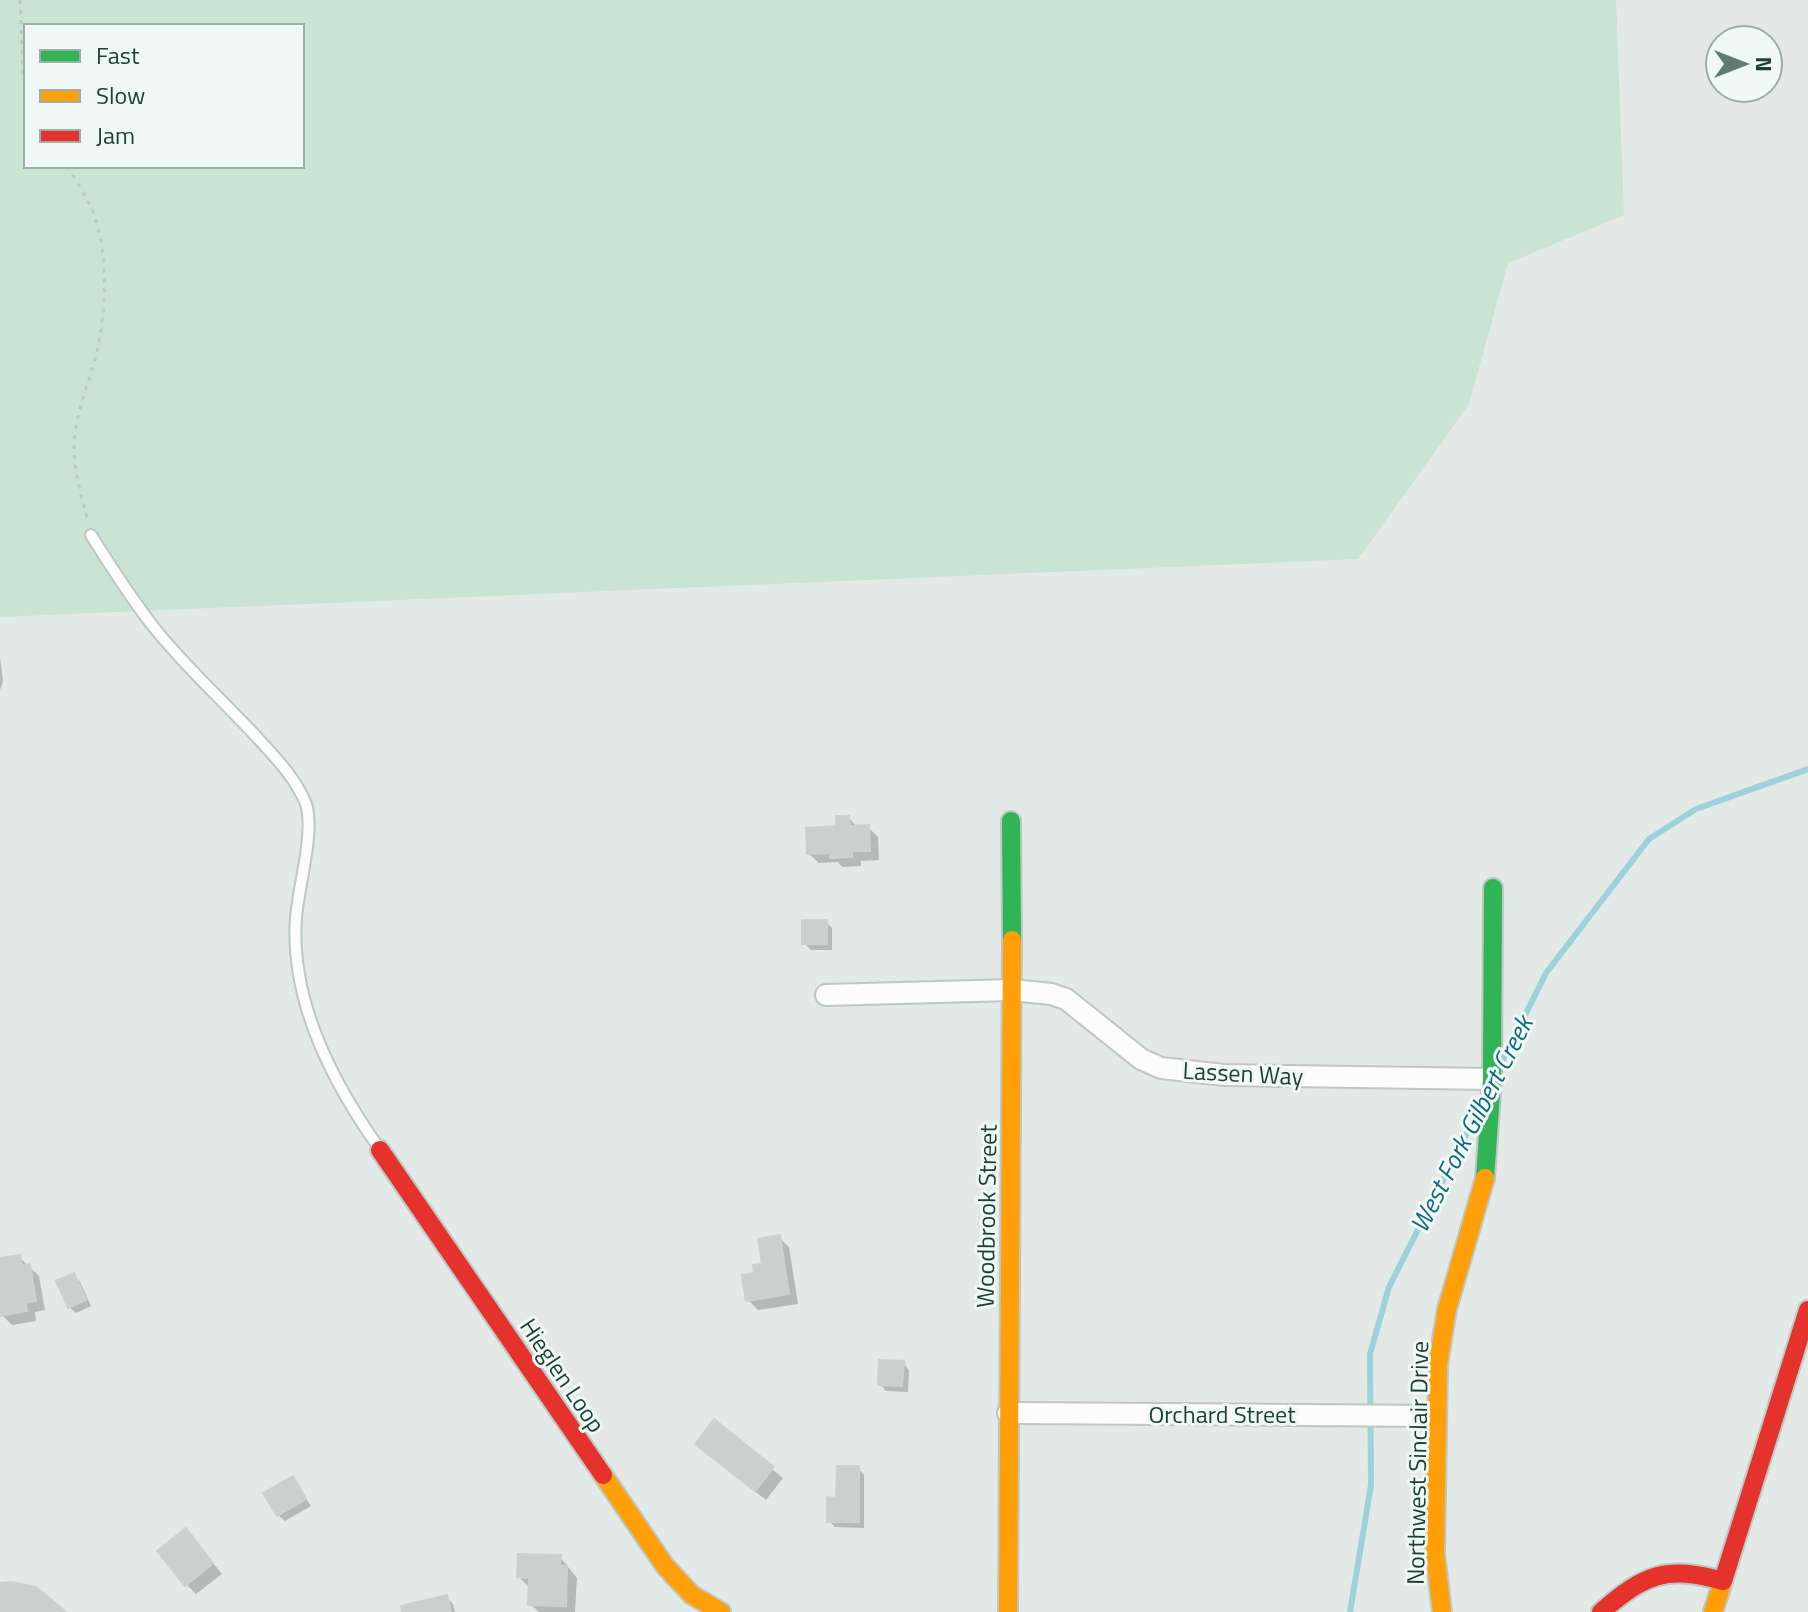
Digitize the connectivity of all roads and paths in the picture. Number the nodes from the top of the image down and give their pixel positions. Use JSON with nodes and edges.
{"nodes":[{"id":1,"x":20,"y":0,"type":"edge"},
{"id":2,"x":24,"y":75,"type":"edge"},
{"id":3,"x":69,"y":168,"type":"edge"},
{"id":4,"x":91,"y":535,"type":"joint"},
{"id":5,"x":1011,"y":821,"type":"dead end"},
{"id":6,"x":1493,"y":888,"type":"dead end"},
{"id":7,"x":1012,"y":990,"type":"junction"},
{"id":8,"x":826,"y":995,"type":"dead end"},
{"id":9,"x":1492,"y":1079,"type":"junction"},
{"id":10,"x":380,"y":1150,"type":"joint"},
{"id":11,"x":1808,"y":1310,"type":"edge"},
{"id":12,"x":1008,"y":1413,"type":"junction"},
{"id":13,"x":1436,"y":1416,"type":"junction"},
{"id":14,"x":1723,"y":1581,"type":"junction"},
{"id":15,"x":721,"y":1612,"type":"edge"},
{"id":16,"x":1008,"y":1612,"type":"edge"},
{"id":17,"x":1442,"y":1612,"type":"edge"},
{"id":18,"x":1601,"y":1612,"type":"edge"},
{"id":19,"x":1713,"y":1612,"type":"edge"}],
"edges":[{"from":1,"to":2,"type":"path"},
{"from":3,"to":4,"type":"path"},
{"from":4,"to":10,"type":"lane"},
{"from":5,"to":7,"type":"street","name":"Woodbrook Street"},
{"from":6,"to":9,"type":"street","name":"Northwest Sinclair Drive"},
{"from":7,"to":8,"type":"street","name":"Lassen Way"},
{"from":7,"to":9,"type":"street","name":"Lassen Way"},
{"from":7,"to":12,"type":"street","name":"Woodbrook Street"},
{"from":9,"to":13,"type":"street","name":"Northwest Sinclair Drive"},
{"from":10,"to":15,"type":"street","name":"Hieglen Loop"},
{"from":11,"to":14,"type":"street"},
{"from":12,"to":13,"type":"street","name":"Orchard Street"},
{"from":12,"to":16,"type":"street","name":"Woodbrook Street"},
{"from":13,"to":17,"type":"street","name":"Northwest Sinclair Drive"},
{"from":14,"to":18,"type":"street"},
{"from":14,"to":19,"type":"street"}]}
